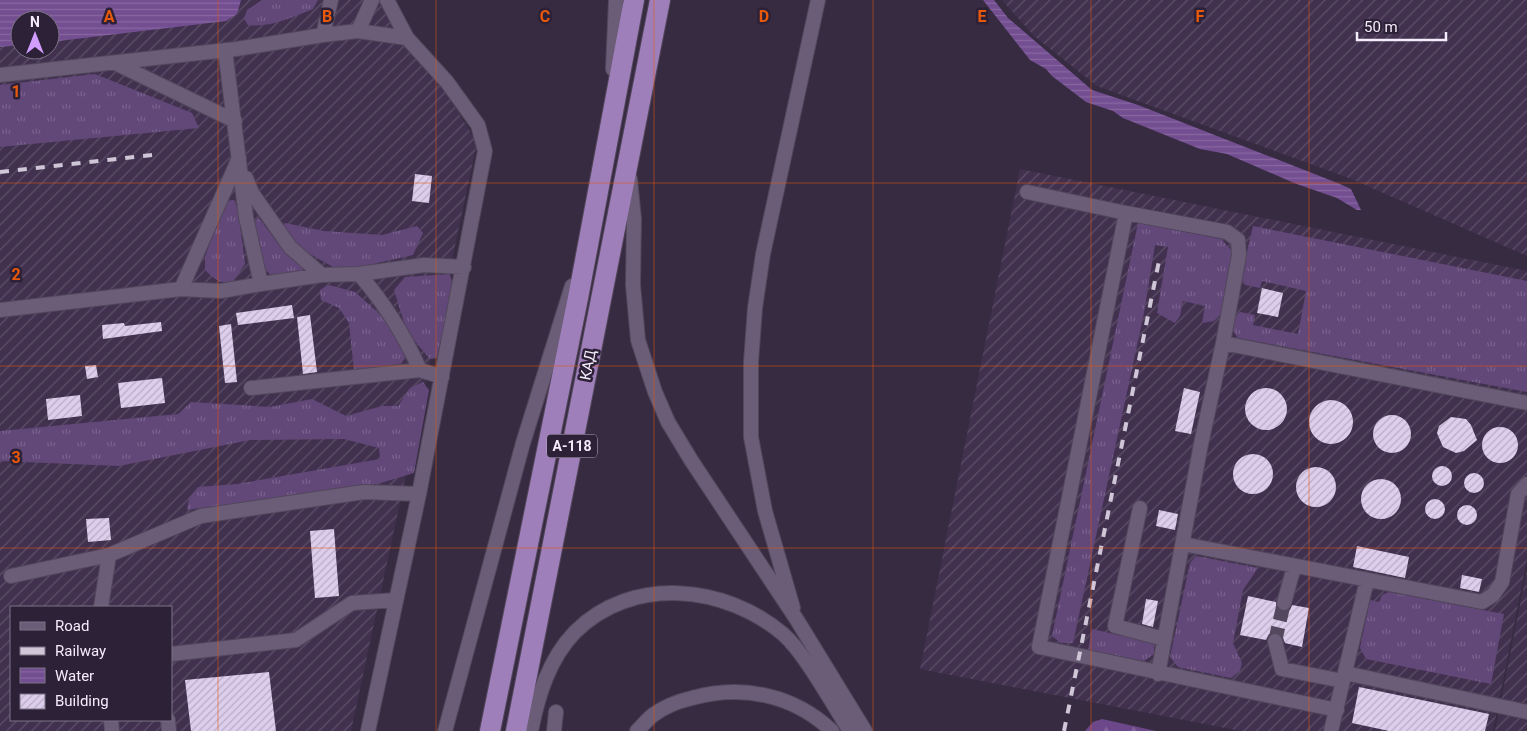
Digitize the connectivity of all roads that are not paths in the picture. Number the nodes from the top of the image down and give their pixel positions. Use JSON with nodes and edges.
{"nodes":[{"id":1,"x":332,"y":0,"type":"edge"},
{"id":2,"x":372,"y":0,"type":"edge"},
{"id":3,"x":387,"y":0,"type":"edge"},
{"id":4,"x":616,"y":0,"type":"edge"},
{"id":5,"x":634,"y":0,"type":"edge"},
{"id":6,"x":660,"y":0,"type":"edge"},
{"id":7,"x":818,"y":0,"type":"edge"},
{"id":8,"x":358,"y":31,"type":"junction"},
{"id":9,"x":323,"y":34,"type":"junction"},
{"id":10,"x":407,"y":38,"type":"junction"},
{"id":11,"x":225,"y":50,"type":"junction"},
{"id":12,"x":114,"y":62,"type":"junction"},
{"id":13,"x":0,"y":75,"type":"edge"},
{"id":14,"x":235,"y":121,"type":"junction"},
{"id":15,"x":610,"y":121,"type":"junction"},
{"id":16,"x":239,"y":158,"type":"junction"},
{"id":17,"x":628,"y":160,"type":"junction"},
{"id":18,"x":1027,"y":192,"type":"dead end"},
{"id":19,"x":1126,"y":213,"type":"junction"},
{"id":20,"x":590,"y":228,"type":"junction"},
{"id":21,"x":464,"y":267,"type":"junction"},
{"id":22,"x":359,"y":274,"type":"junction"},
{"id":23,"x":322,"y":275,"type":"junction"},
{"id":24,"x":261,"y":284,"type":"junction"},
{"id":25,"x":181,"y":289,"type":"junction"},
{"id":26,"x":0,"y":310,"type":"edge"},
{"id":27,"x":1223,"y":343,"type":"junction"},
{"id":28,"x":420,"y":370,"type":"junction"},
{"id":29,"x":442,"y":377,"type":"junction"},
{"id":30,"x":251,"y":388,"type":"dead end"},
{"id":31,"x":1527,"y":403,"type":"edge"},
{"id":32,"x":1527,"y":484,"type":"edge"},
{"id":33,"x":418,"y":494,"type":"junction"},
{"id":34,"x":1140,"y":508,"type":"dead end"},
{"id":35,"x":1184,"y":544,"type":"junction"},
{"id":36,"x":109,"y":555,"type":"junction"},
{"id":37,"x":1294,"y":567,"type":"junction"},
{"id":38,"x":11,"y":576,"type":"dead end"},
{"id":39,"x":1367,"y":580,"type":"junction"},
{"id":40,"x":396,"y":600,"type":"junction"},
{"id":41,"x":1284,"y":604,"type":"tunnel mouth"},
{"id":42,"x":101,"y":606,"type":"edge"},
{"id":43,"x":797,"y":620,"type":"junction"},
{"id":44,"x":1164,"y":640,"type":"junction"},
{"id":45,"x":1275,"y":642,"type":"tunnel mouth"},
{"id":46,"x":172,"y":654,"type":"edge"},
{"id":47,"x":1158,"y":674,"type":"junction"},
{"id":48,"x":1344,"y":677,"type":"junction"},
{"id":49,"x":1337,"y":710,"type":"junction"},
{"id":50,"x":556,"y":712,"type":"dead end"},
{"id":51,"x":1527,"y":712,"type":"edge"},
{"id":52,"x":368,"y":731,"type":"edge"},
{"id":53,"x":445,"y":731,"type":"edge"},
{"id":54,"x":490,"y":731,"type":"edge"},
{"id":55,"x":516,"y":731,"type":"edge"},
{"id":56,"x":531,"y":731,"type":"edge"},
{"id":57,"x":554,"y":731,"type":"edge"},
{"id":58,"x":636,"y":731,"type":"edge"},
{"id":59,"x":832,"y":731,"type":"edge"},
{"id":60,"x":850,"y":731,"type":"edge"},
{"id":61,"x":865,"y":731,"type":"edge"},
{"id":62,"x":1331,"y":731,"type":"edge"}],
"edges":[{"from":1,"to":9,"type":"street"},
{"from":2,"to":8,"type":"street"},
{"from":3,"to":10,"type":"street"},
{"from":4,"to":15,"type":"street"},
{"from":5,"to":15,"type":"highway","name":"КАД","number":"А-118"},
{"from":6,"to":17,"type":"highway","name":"КАД","number":"А-118"},
{"from":7,"to":43,"type":"street"},
{"from":8,"to":9,"type":"street"},
{"from":8,"to":10,"type":"street"},
{"from":9,"to":11,"type":"street"},
{"from":10,"to":21,"type":"street"},
{"from":11,"to":12,"type":"street"},
{"from":11,"to":14,"type":"street"},
{"from":12,"to":13,"type":"street"},
{"from":12,"to":14,"type":"street"},
{"from":14,"to":16,"type":"street"},
{"from":15,"to":20,"type":"highway","name":"КАД","number":"А-118"},
{"from":16,"to":23,"type":"street"},
{"from":16,"to":24,"type":"street"},
{"from":16,"to":25,"type":"street"},
{"from":17,"to":43,"type":"street"},
{"from":17,"to":55,"type":"highway","name":"КАД","number":"А-118"},
{"from":18,"to":19,"type":"street"},
{"from":19,"to":27,"type":"street"},
{"from":19,"to":47,"type":"street"},
{"from":20,"to":53,"type":"street"},
{"from":20,"to":54,"type":"highway","name":"КАД","number":"А-118"},
{"from":21,"to":22,"type":"street"},
{"from":21,"to":29,"type":"street"},
{"from":22,"to":23,"type":"street"},
{"from":22,"to":28,"type":"street"},
{"from":23,"to":24,"type":"street"},
{"from":24,"to":25,"type":"street"},
{"from":25,"to":26,"type":"street"},
{"from":27,"to":31,"type":"street"},
{"from":27,"to":35,"type":"street"},
{"from":28,"to":29,"type":"street"},
{"from":28,"to":30,"type":"street"},
{"from":29,"to":33,"type":"street"},
{"from":32,"to":39,"type":"street"},
{"from":33,"to":36,"type":"street"},
{"from":33,"to":40,"type":"street"},
{"from":34,"to":44,"type":"street"},
{"from":35,"to":37,"type":"street"},
{"from":35,"to":44,"type":"street"},
{"from":36,"to":38,"type":"street"},
{"from":36,"to":42,"type":"street"},
{"from":37,"to":39,"type":"street"},
{"from":37,"to":41,"type":"street"},
{"from":39,"to":48,"type":"street"},
{"from":40,"to":46,"type":"street"},
{"from":40,"to":52,"type":"street"},
{"from":43,"to":61,"type":"street"},
{"from":44,"to":47,"type":"street"},
{"from":45,"to":48,"type":"street"},
{"from":47,"to":49,"type":"street"},
{"from":48,"to":49,"type":"street"},
{"from":48,"to":51,"type":"street"},
{"from":49,"to":62,"type":"street"},
{"from":50,"to":57,"type":"street"},
{"from":56,"to":60,"type":"street"},
{"from":58,"to":59,"type":"street"}]}
